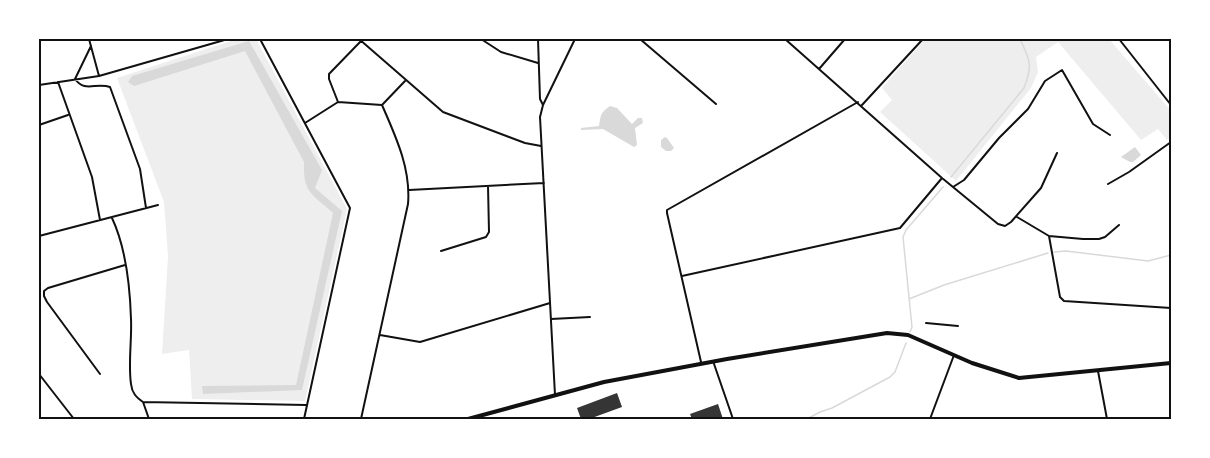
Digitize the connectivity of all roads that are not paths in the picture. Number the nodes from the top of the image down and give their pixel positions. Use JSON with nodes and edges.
{"nodes":[{"id":1,"x":89,"y":39,"type":"edge"},
{"id":2,"x":228,"y":39,"type":"edge"},
{"id":3,"x":260,"y":39,"type":"edge"},
{"id":4,"x":481,"y":39,"type":"edge"},
{"id":5,"x":538,"y":39,"type":"edge"},
{"id":6,"x":575,"y":39,"type":"edge"},
{"id":7,"x":640,"y":39,"type":"edge"},
{"id":8,"x":785,"y":39,"type":"edge"},
{"id":9,"x":845,"y":39,"type":"edge"},
{"id":10,"x":923,"y":39,"type":"edge"},
{"id":11,"x":1119,"y":39,"type":"edge"},
{"id":12,"x":360,"y":40,"type":"edge"},
{"id":13,"x":91,"y":46,"type":"junction"},
{"id":14,"x":538,"y":63,"type":"junction"},
{"id":15,"x":819,"y":69,"type":"junction"},
{"id":16,"x":99,"y":76,"type":"junction"},
{"id":17,"x":75,"y":79,"type":"junction"},
{"id":18,"x":57,"y":81,"type":"junction"},
{"id":19,"x":406,"y":81,"type":"junction"},
{"id":20,"x":39,"y":85,"type":"edge"},
{"id":21,"x":338,"y":102,"type":"junction"},
{"id":22,"x":858,"y":102,"type":"junction"},
{"id":23,"x":716,"y":104,"type":"dead end"},
{"id":24,"x":382,"y":105,"type":"junction"},
{"id":25,"x":543,"y":105,"type":"junction"},
{"id":26,"x":861,"y":105,"type":"junction"},
{"id":27,"x":1171,"y":105,"type":"edge"},
{"id":28,"x":68,"y":115,"type":"junction"},
{"id":29,"x":305,"y":123,"type":"junction"},
{"id":30,"x":39,"y":125,"type":"edge"},
{"id":31,"x":1110,"y":135,"type":"dead end"},
{"id":32,"x":1171,"y":142,"type":"edge"},
{"id":33,"x":542,"y":146,"type":"junction"},
{"id":34,"x":1057,"y":153,"type":"dead end"},
{"id":35,"x":942,"y":178,"type":"junction"},
{"id":36,"x":544,"y":183,"type":"junction"},
{"id":37,"x":1108,"y":184,"type":"dead end"},
{"id":38,"x":489,"y":186,"type":"junction"},
{"id":39,"x":953,"y":187,"type":"junction"},
{"id":40,"x":409,"y":190,"type":"junction"},
{"id":41,"x":158,"y":206,"type":"dead end"},
{"id":42,"x":146,"y":208,"type":"junction"},
{"id":43,"x":1017,"y":217,"type":"junction"},
{"id":44,"x":112,"y":218,"type":"junction"},
{"id":45,"x":100,"y":220,"type":"junction"},
{"id":46,"x":1119,"y":225,"type":"dead end"},
{"id":47,"x":39,"y":236,"type":"edge"},
{"id":48,"x":1049,"y":236,"type":"junction"},
{"id":49,"x":441,"y":251,"type":"dead end"},
{"id":50,"x":125,"y":265,"type":"junction"},
{"id":51,"x":682,"y":276,"type":"junction"},
{"id":52,"x":550,"y":303,"type":"junction"},
{"id":53,"x":1171,"y":308,"type":"edge"},
{"id":54,"x":591,"y":317,"type":"dead end"},
{"id":55,"x":551,"y":319,"type":"junction"},
{"id":56,"x":926,"y":323,"type":"dead end"},
{"id":57,"x":958,"y":326,"type":"dead end"},
{"id":58,"x":380,"y":335,"type":"junction"},
{"id":59,"x":954,"y":355,"type":"junction"},
{"id":60,"x":712,"y":361,"type":"junction"},
{"id":61,"x":701,"y":363,"type":"junction"},
{"id":62,"x":1171,"y":363,"type":"edge"},
{"id":63,"x":1098,"y":371,"type":"junction"},
{"id":64,"x":39,"y":374,"type":"edge"},
{"id":65,"x":100,"y":374,"type":"dead end"},
{"id":66,"x":555,"y":395,"type":"junction"},
{"id":67,"x":143,"y":402,"type":"junction"},
{"id":68,"x":306,"y":405,"type":"junction"},
{"id":69,"x":74,"y":419,"type":"edge"},
{"id":70,"x":149,"y":419,"type":"edge"},
{"id":71,"x":304,"y":419,"type":"edge"},
{"id":72,"x":361,"y":419,"type":"edge"},
{"id":73,"x":468,"y":419,"type":"edge"},
{"id":74,"x":733,"y":419,"type":"edge"},
{"id":75,"x":930,"y":419,"type":"edge"},
{"id":76,"x":1107,"y":419,"type":"edge"}],
"edges":[{"from":1,"to":13,"type":"street"},
{"from":2,"to":16,"type":"street"},
{"from":3,"to":29,"type":"street"},
{"from":4,"to":14,"type":"street"},
{"from":5,"to":14,"type":"street"},
{"from":6,"to":25,"type":"street"},
{"from":7,"to":23,"type":"street"},
{"from":8,"to":15,"type":"street"},
{"from":9,"to":15,"type":"street"},
{"from":10,"to":26,"type":"street"},
{"from":11,"to":27,"type":"street"},
{"from":12,"to":19,"type":"street"},
{"from":12,"to":21,"type":"street"},
{"from":13,"to":16,"type":"street"},
{"from":13,"to":17,"type":"street"},
{"from":14,"to":25,"type":"street"},
{"from":15,"to":22,"type":"street"},
{"from":16,"to":17,"type":"street"},
{"from":17,"to":18,"type":"street"},
{"from":17,"to":42,"type":"street"},
{"from":18,"to":20,"type":"street"},
{"from":18,"to":28,"type":"street"},
{"from":19,"to":24,"type":"street"},
{"from":19,"to":33,"type":"street"},
{"from":21,"to":24,"type":"street"},
{"from":21,"to":29,"type":"street"},
{"from":22,"to":26,"type":"street"},
{"from":22,"to":51,"type":"street"},
{"from":24,"to":40,"type":"street"},
{"from":25,"to":33,"type":"street"},
{"from":26,"to":35,"type":"street"},
{"from":28,"to":30,"type":"street"},
{"from":28,"to":45,"type":"street"},
{"from":29,"to":68,"type":"street"},
{"from":31,"to":39,"type":"street"},
{"from":32,"to":37,"type":"street"},
{"from":33,"to":36,"type":"street"},
{"from":34,"to":43,"type":"street"},
{"from":35,"to":39,"type":"street"},
{"from":35,"to":51,"type":"street"},
{"from":36,"to":38,"type":"street"},
{"from":36,"to":52,"type":"street"},
{"from":38,"to":40,"type":"street"},
{"from":38,"to":49,"type":"street"},
{"from":39,"to":43,"type":"street"},
{"from":40,"to":58,"type":"street"},
{"from":41,"to":42,"type":"street"},
{"from":42,"to":44,"type":"street"},
{"from":43,"to":48,"type":"street"},
{"from":44,"to":45,"type":"street"},
{"from":44,"to":50,"type":"street"},
{"from":45,"to":47,"type":"street"},
{"from":46,"to":48,"type":"street"},
{"from":48,"to":53,"type":"street"},
{"from":50,"to":65,"type":"street"},
{"from":50,"to":67,"type":"street"},
{"from":51,"to":61,"type":"street"},
{"from":52,"to":55,"type":"street"},
{"from":52,"to":58,"type":"street"},
{"from":54,"to":55,"type":"street"},
{"from":55,"to":66,"type":"street"},
{"from":56,"to":57,"type":"street"},
{"from":58,"to":72,"type":"street"},
{"from":59,"to":60,"type":"main road"},
{"from":59,"to":63,"type":"main road"},
{"from":59,"to":75,"type":"street"},
{"from":60,"to":61,"type":"main road"},
{"from":60,"to":74,"type":"street"},
{"from":61,"to":66,"type":"main road"},
{"from":62,"to":63,"type":"main road"},
{"from":63,"to":76,"type":"street"},
{"from":64,"to":69,"type":"street"},
{"from":66,"to":73,"type":"main road"},
{"from":67,"to":68,"type":"street"},
{"from":67,"to":70,"type":"street"},
{"from":68,"to":71,"type":"street"}]}
